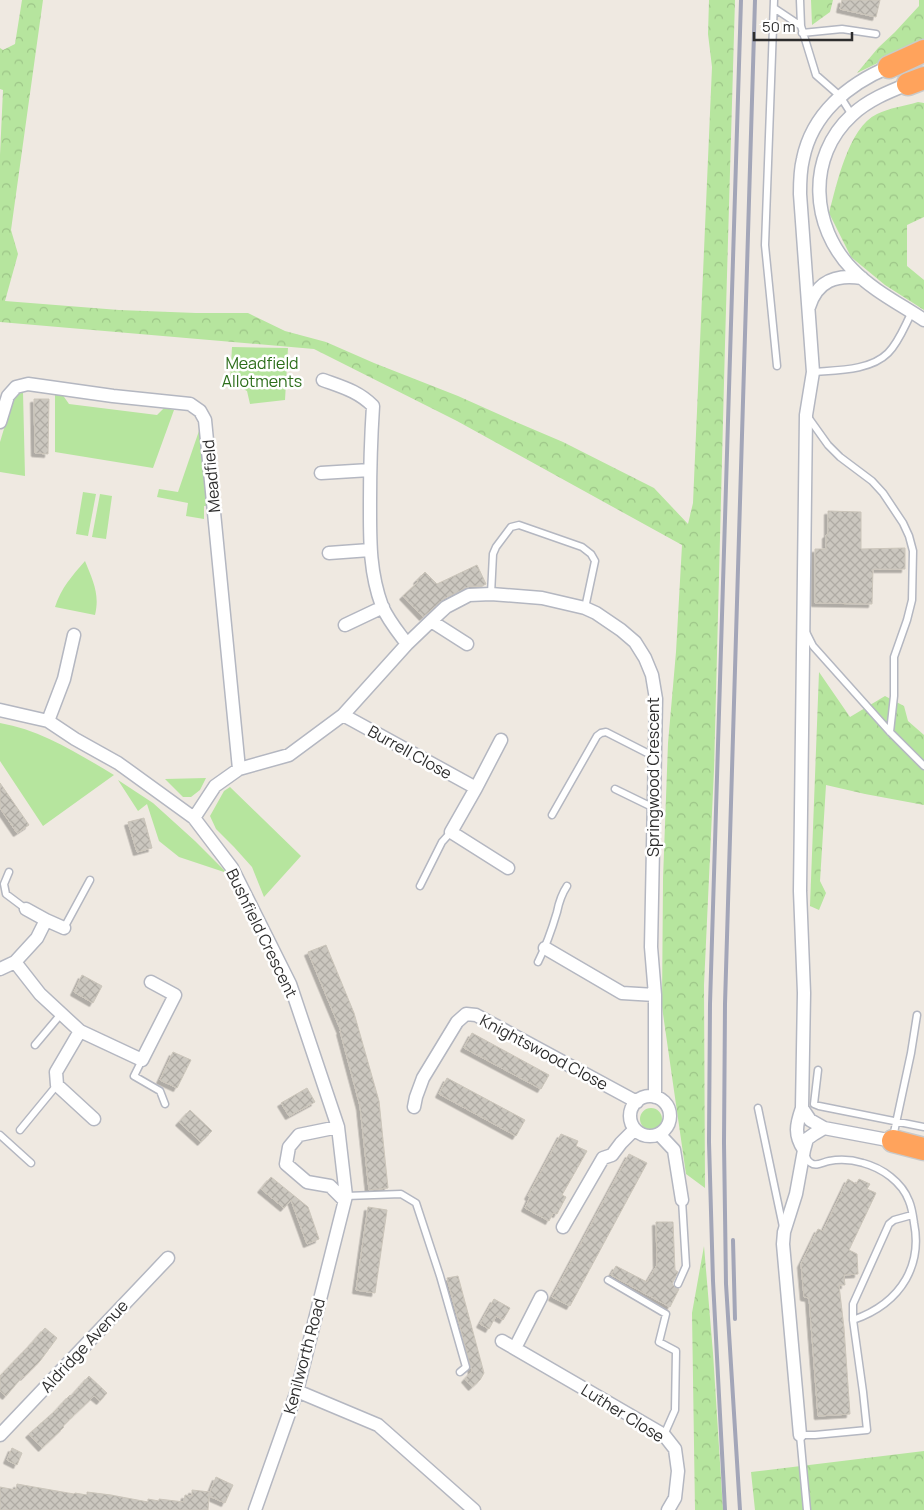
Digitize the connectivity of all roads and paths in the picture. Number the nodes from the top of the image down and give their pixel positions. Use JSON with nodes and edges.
{"nodes":[{"id":1,"x":774,"y":0,"type":"edge"},
{"id":2,"x":800,"y":0,"type":"edge"},
{"id":3,"x":774,"y":8,"type":"junction"},
{"id":4,"x":801,"y":26,"type":"junction"},
{"id":5,"x":802,"y":33,"type":"junction"},
{"id":6,"x":876,"y":34,"type":"dead end"},
{"id":7,"x":924,"y":51,"type":"edge"},
{"id":8,"x":924,"y":60,"type":"edge"},
{"id":9,"x":889,"y":67,"type":"junction"},
{"id":10,"x":919,"y":82,"type":"edge"},
{"id":11,"x":840,"y":96,"type":"junction"},
{"id":12,"x":852,"y":115,"type":"junction"},
{"id":13,"x":862,"y":278,"type":"junction"},
{"id":14,"x":808,"y":312,"type":"junction"},
{"id":15,"x":912,"y":312,"type":"junction"},
{"id":16,"x":924,"y":320,"type":"edge"},
{"id":17,"x":777,"y":366,"type":"dead end"},
{"id":18,"x":813,"y":372,"type":"junction"},
{"id":19,"x":323,"y":380,"type":"dead end"},
{"id":20,"x":806,"y":415,"type":"junction"},
{"id":21,"x":0,"y":422,"type":"edge"},
{"id":22,"x":370,"y":470,"type":"junction"},
{"id":23,"x":321,"y":473,"type":"dead end"},
{"id":24,"x":370,"y":550,"type":"junction"},
{"id":25,"x":329,"y":553,"type":"dead end"},
{"id":26,"x":491,"y":594,"type":"junction"},
{"id":27,"x":383,"y":607,"type":"junction"},
{"id":28,"x":585,"y":608,"type":"junction"},
{"id":29,"x":431,"y":620,"type":"junction"},
{"id":30,"x":345,"y":626,"type":"dead end"},
{"id":31,"x":805,"y":629,"type":"junction"},
{"id":32,"x":74,"y":635,"type":"dead end"},
{"id":33,"x":407,"y":644,"type":"junction"},
{"id":34,"x":467,"y":644,"type":"dead end"},
{"id":35,"x":0,"y":710,"type":"edge"},
{"id":36,"x":343,"y":715,"type":"junction"},
{"id":37,"x":48,"y":721,"type":"junction"},
{"id":38,"x":890,"y":732,"type":"junction"},
{"id":39,"x":501,"y":740,"type":"dead end"},
{"id":40,"x":655,"y":757,"type":"junction"},
{"id":41,"x":924,"y":766,"type":"edge"},
{"id":42,"x":239,"y":769,"type":"junction"},
{"id":43,"x":476,"y":788,"type":"junction"},
{"id":44,"x":615,"y":789,"type":"dead end"},
{"id":45,"x":654,"y":808,"type":"junction"},
{"id":46,"x":552,"y":815,"type":"dead end"},
{"id":47,"x":194,"y":818,"type":"junction"},
{"id":48,"x":451,"y":832,"type":"junction"},
{"id":49,"x":508,"y":868,"type":"dead end"},
{"id":50,"x":9,"y":872,"type":"dead end"},
{"id":51,"x":90,"y":880,"type":"dead end"},
{"id":52,"x":420,"y":886,"type":"dead end"},
{"id":53,"x":567,"y":886,"type":"dead end"},
{"id":54,"x":26,"y":909,"type":"joint"},
{"id":55,"x":46,"y":920,"type":"junction"},
{"id":56,"x":64,"y":928,"type":"joint"},
{"id":57,"x":545,"y":948,"type":"junction"},
{"id":58,"x":15,"y":962,"type":"junction"},
{"id":59,"x":538,"y":962,"type":"dead end"},
{"id":60,"x":0,"y":970,"type":"edge"},
{"id":61,"x":151,"y":982,"type":"dead end"},
{"id":62,"x":655,"y":994,"type":"junction"},
{"id":63,"x":61,"y":1014,"type":"junction"},
{"id":64,"x":917,"y":1015,"type":"dead end"},
{"id":65,"x":80,"y":1031,"type":"junction"},
{"id":66,"x":35,"y":1045,"type":"dead end"},
{"id":67,"x":142,"y":1060,"type":"junction"},
{"id":68,"x":818,"y":1070,"type":"dead end"},
{"id":69,"x":57,"y":1085,"type":"junction"},
{"id":70,"x":655,"y":1097,"type":"junction"},
{"id":71,"x":637,"y":1102,"type":"junction"},
{"id":72,"x":165,"y":1104,"type":"dead end"},
{"id":73,"x":414,"y":1107,"type":"dead end"},
{"id":74,"x":758,"y":1108,"type":"dead end"},
{"id":75,"x":802,"y":1108,"type":"junction"},
{"id":76,"x":94,"y":1119,"type":"dead end"},
{"id":77,"x":338,"y":1127,"type":"junction"},
{"id":78,"x":924,"y":1127,"type":"edge"},
{"id":79,"x":824,"y":1128,"type":"junction"},
{"id":80,"x":635,"y":1129,"type":"junction"},
{"id":81,"x":20,"y":1130,"type":"dead end"},
{"id":82,"x":894,"y":1131,"type":"junction"},
{"id":83,"x":659,"y":1134,"type":"junction"},
{"id":84,"x":0,"y":1135,"type":"edge"},
{"id":85,"x":924,"y":1149,"type":"edge"},
{"id":86,"x":804,"y":1150,"type":"junction"},
{"id":87,"x":31,"y":1163,"type":"dead end"},
{"id":88,"x":345,"y":1198,"type":"junction"},
{"id":89,"x":682,"y":1200,"type":"joint"},
{"id":90,"x":912,"y":1215,"type":"junction"},
{"id":91,"x":563,"y":1227,"type":"dead end"},
{"id":92,"x":784,"y":1232,"type":"junction"},
{"id":93,"x":168,"y":1258,"type":"dead end"},
{"id":94,"x":608,"y":1280,"type":"dead end"},
{"id":95,"x":678,"y":1284,"type":"dead end"},
{"id":96,"x":541,"y":1297,"type":"dead end"},
{"id":97,"x":853,"y":1320,"type":"junction"},
{"id":98,"x":502,"y":1341,"type":"dead end"},
{"id":99,"x":515,"y":1348,"type":"junction"},
{"id":100,"x":460,"y":1372,"type":"dead end"},
{"id":101,"x":297,"y":1391,"type":"junction"},
{"id":102,"x":0,"y":1435,"type":"edge"},
{"id":103,"x":664,"y":1435,"type":"junction"},
{"id":104,"x":800,"y":1435,"type":"junction"},
{"id":105,"x":255,"y":1510,"type":"edge"},
{"id":106,"x":474,"y":1510,"type":"edge"},
{"id":107,"x":668,"y":1510,"type":"edge"},
{"id":108,"x":807,"y":1510,"type":"edge"}],
"edges":[{"from":1,"to":3,"type":"lane"},
{"from":2,"to":4,"type":"lane"},
{"from":3,"to":4,"type":"lane"},
{"from":3,"to":17,"type":"lane"},
{"from":4,"to":5,"type":"lane"},
{"from":5,"to":6,"type":"lane"},
{"from":5,"to":11,"type":"lane"},
{"from":7,"to":9,"type":"highway"},
{"from":8,"to":9,"type":"highway"},
{"from":9,"to":11,"type":"street"},
{"from":10,"to":12,"type":"street"},
{"from":11,"to":12,"type":"lane"},
{"from":11,"to":14,"type":"street"},
{"from":12,"to":13,"type":"street"},
{"from":13,"to":14,"type":"street"},
{"from":13,"to":15,"type":"street"},
{"from":14,"to":18,"type":"street"},
{"from":15,"to":16,"type":"street"},
{"from":15,"to":18,"type":"lane"},
{"from":18,"to":20,"type":"street"},
{"from":19,"to":22,"type":"street"},
{"from":20,"to":31,"type":"street"},
{"from":20,"to":38,"type":"lane"},
{"from":21,"to":42,"type":"street","name":"Meadfield"},
{"from":22,"to":23,"type":"street"},
{"from":22,"to":24,"type":"street"},
{"from":24,"to":25,"type":"street"},
{"from":24,"to":27,"type":"street"},
{"from":26,"to":28,"type":"street","name":"Springwood Crescent"},
{"from":26,"to":28,"type":"lane"},
{"from":26,"to":29,"type":"street","name":"Springwood Crescent"},
{"from":27,"to":30,"type":"street"},
{"from":27,"to":33,"type":"street"},
{"from":28,"to":40,"type":"street","name":"Springwood Crescent"},
{"from":29,"to":33,"type":"street","name":"Springwood Crescent"},
{"from":29,"to":34,"type":"street"},
{"from":31,"to":38,"type":"lane"},
{"from":31,"to":75,"type":"street"},
{"from":32,"to":37,"type":"street"},
{"from":33,"to":36,"type":"street","name":"Springwood Crescent"},
{"from":35,"to":37,"type":"street","name":"Bushfield Crescent"},
{"from":36,"to":42,"type":"street","name":"Springwood Crescent"},
{"from":36,"to":43,"type":"street","name":"Burrell Close"},
{"from":37,"to":47,"type":"street","name":"Bushfield Crescent"},
{"from":38,"to":41,"type":"lane"},
{"from":39,"to":43,"type":"street"},
{"from":40,"to":45,"type":"street","name":"Springwood Crescent"},
{"from":40,"to":46,"type":"lane"},
{"from":42,"to":47,"type":"street","name":"Springwood Crescent"},
{"from":43,"to":48,"type":"street"},
{"from":44,"to":45,"type":"lane"},
{"from":45,"to":62,"type":"street","name":"Springwood Crescent"},
{"from":47,"to":77,"type":"street","name":"Bushfield Crescent"},
{"from":48,"to":49,"type":"street"},
{"from":48,"to":52,"type":"lane"},
{"from":50,"to":54,"type":"lane"},
{"from":51,"to":56,"type":"lane"},
{"from":53,"to":57,"type":"lane"},
{"from":54,"to":55,"type":"street"},
{"from":55,"to":56,"type":"street"},
{"from":55,"to":58,"type":"street"},
{"from":57,"to":59,"type":"lane"},
{"from":57,"to":62,"type":"street"},
{"from":58,"to":60,"type":"street"},
{"from":58,"to":63,"type":"street"},
{"from":61,"to":67,"type":"street"},
{"from":62,"to":70,"type":"street","name":"Springwood Crescent"},
{"from":63,"to":65,"type":"street"},
{"from":63,"to":66,"type":"lane"},
{"from":64,"to":82,"type":"lane"},
{"from":65,"to":67,"type":"street"},
{"from":65,"to":69,"type":"street"},
{"from":67,"to":72,"type":"lane"},
{"from":68,"to":82,"type":"lane"},
{"from":69,"to":76,"type":"street"},
{"from":69,"to":81,"type":"lane"},
{"from":70,"to":71,"type":"street"},
{"from":70,"to":83,"type":"street"},
{"from":71,"to":73,"type":"street","name":"Knightswood Close"},
{"from":71,"to":80,"type":"street"},
{"from":74,"to":92,"type":"lane"},
{"from":75,"to":79,"type":"street"},
{"from":75,"to":86,"type":"street"},
{"from":77,"to":88,"type":"street","name":"Bushfield Crescent"},
{"from":77,"to":88,"type":"street"},
{"from":78,"to":82,"type":"lane"},
{"from":79,"to":82,"type":"street"},
{"from":79,"to":86,"type":"street"},
{"from":80,"to":83,"type":"street"},
{"from":80,"to":91,"type":"street"},
{"from":82,"to":85,"type":"highway"},
{"from":83,"to":89,"type":"street"},
{"from":84,"to":87,"type":"lane"},
{"from":86,"to":90,"type":"lane"},
{"from":86,"to":92,"type":"street"},
{"from":88,"to":100,"type":"lane"},
{"from":88,"to":101,"type":"street","name":"Kenilworth Road"},
{"from":89,"to":95,"type":"lane"},
{"from":90,"to":97,"type":"lane"},
{"from":90,"to":97,"type":"lane"},
{"from":92,"to":104,"type":"street"},
{"from":93,"to":102,"type":"street","name":"Aldridge Avenue"},
{"from":94,"to":103,"type":"lane"},
{"from":96,"to":99,"type":"street"},
{"from":97,"to":104,"type":"lane"},
{"from":98,"to":99,"type":"street","name":"Luther Close"},
{"from":99,"to":103,"type":"street","name":"Luther Close"},
{"from":101,"to":105,"type":"street","name":"Kenilworth Road"},
{"from":101,"to":106,"type":"street"},
{"from":103,"to":107,"type":"street","name":"Luther Close"},
{"from":104,"to":108,"type":"lane"}]}
